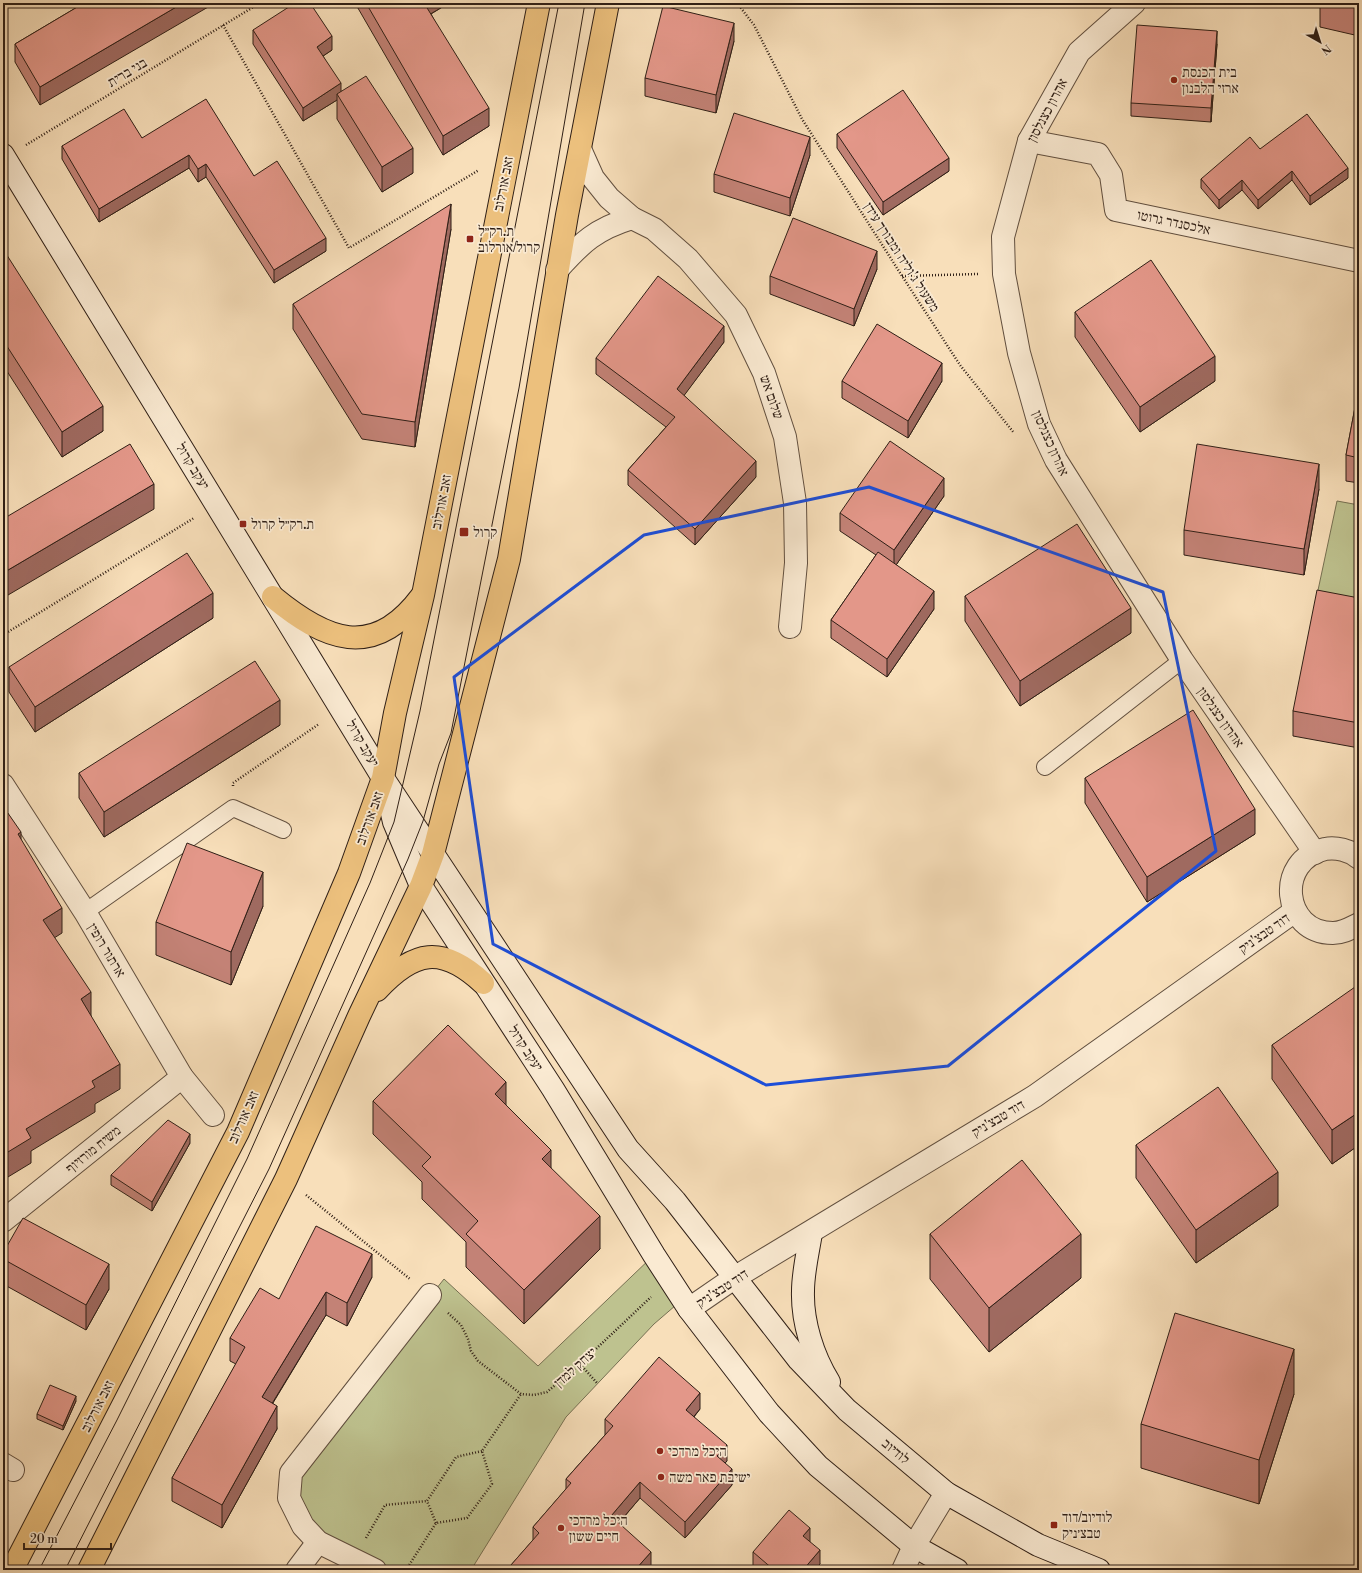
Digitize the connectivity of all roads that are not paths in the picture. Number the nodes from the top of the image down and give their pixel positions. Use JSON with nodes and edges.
{"nodes":[{"id":1,"x":539,"y":3,"type":"edge"},
{"id":2,"x":608,"y":3,"type":"edge"},
{"id":3,"x":1134,"y":3,"type":"edge"},
{"id":4,"x":1029,"y":141,"type":"junction"},
{"id":5,"x":580,"y":149,"type":"junction"},
{"id":6,"x":4,"y":157,"type":"edge"},
{"id":7,"x":632,"y":218,"type":"junction"},
{"id":8,"x":1359,"y":261,"type":"edge"},
{"id":9,"x":558,"y":270,"type":"junction"},
{"id":10,"x":423,"y":595,"type":"junction"},
{"id":11,"x":273,"y":596,"type":"junction"},
{"id":12,"x":790,"y":627,"type":"dead end"},
{"id":13,"x":1182,"y":660,"type":"junction"},
{"id":14,"x":1045,"y":767,"type":"dead end"},
{"id":15,"x":383,"y":778,"type":"junction"},
{"id":16,"x":3,"y":785,"type":"edge"},
{"id":17,"x":283,"y":830,"type":"dead end"},
{"id":18,"x":1315,"y":853,"type":"junction"},
{"id":19,"x":433,"y":854,"type":"junction"},
{"id":20,"x":1359,"y":858,"type":"edge"},
{"id":21,"x":420,"y":886,"type":"junction"},
{"id":22,"x":1295,"y":911,"type":"junction"},
{"id":23,"x":85,"y":912,"type":"junction"},
{"id":24,"x":1358,"y":926,"type":"edge"},
{"id":25,"x":483,"y":983,"type":"junction"},
{"id":26,"x":359,"y":1016,"type":"junction"},
{"id":27,"x":182,"y":1077,"type":"junction"},
{"id":28,"x":213,"y":1115,"type":"dead end"},
{"id":29,"x":3,"y":1221,"type":"edge"},
{"id":30,"x":811,"y":1233,"type":"junction"},
{"id":31,"x":734,"y":1278,"type":"junction"},
{"id":32,"x":430,"y":1295,"type":"road end"},
{"id":33,"x":689,"y":1309,"type":"junction"},
{"id":34,"x":847,"y":1410,"type":"junction"},
{"id":35,"x":946,"y":1493,"type":"junction"},
{"id":36,"x":318,"y":1542,"type":"junction"},
{"id":37,"x":914,"y":1546,"type":"junction"},
{"id":38,"x":12,"y":1570,"type":"edge"},
{"id":39,"x":89,"y":1570,"type":"edge"},
{"id":40,"x":297,"y":1570,"type":"edge"},
{"id":41,"x":375,"y":1570,"type":"edge"},
{"id":42,"x":903,"y":1570,"type":"edge"},
{"id":43,"x":957,"y":1570,"type":"edge"},
{"id":44,"x":1099,"y":1570,"type":"edge"}],
"edges":[{"from":1,"to":10,"type":"main road","name":"זאב אורלוב"},
{"from":2,"to":5,"type":"main road"},
{"from":3,"to":4,"type":"street","name":"אהרון כצנלסון"},
{"from":4,"to":8,"type":"street","name":"אלכסנדר גרוטו"},
{"from":4,"to":13,"type":"street","name":"אהרון כצנלסון"},
{"from":5,"to":7,"type":"street","name":"שלום אש"},
{"from":5,"to":9,"type":"main road"},
{"from":6,"to":11,"type":"street","name":"יעקב קרול"},
{"from":7,"to":9,"type":"street"},
{"from":7,"to":12,"type":"street","name":"שלום אש"},
{"from":9,"to":19,"type":"main road"},
{"from":10,"to":11,"type":"main road"},
{"from":10,"to":15,"type":"main road","name":"זאב אורלוב"},
{"from":11,"to":15,"type":"street","name":"יעקב קרול"},
{"from":13,"to":14,"type":"lane"},
{"from":13,"to":18,"type":"street","name":"אהרון כצנלסון"},
{"from":15,"to":19,"type":"street","name":"יעקב קרול"},
{"from":15,"to":21,"type":"street","name":"יעקב קרול"},
{"from":15,"to":38,"type":"main road","name":"זאב אורלוב"},
{"from":16,"to":23,"type":"street","name":"ארתור רופין"},
{"from":17,"to":23,"type":"lane"},
{"from":18,"to":20,"type":"street"},
{"from":18,"to":22,"type":"street"},
{"from":19,"to":21,"type":"main road"},
{"from":19,"to":31,"type":"street","name":"יעקב קרול"},
{"from":21,"to":25,"type":"street","name":"יעקב קרול"},
{"from":21,"to":26,"type":"main road"},
{"from":22,"to":24,"type":"street"},
{"from":22,"to":30,"type":"street","name":"דוד טבצ'ניק"},
{"from":23,"to":27,"type":"street","name":"ארתור רופין"},
{"from":25,"to":26,"type":"main road"},
{"from":25,"to":33,"type":"street","name":"יעקב קרול"},
{"from":26,"to":39,"type":"main road"},
{"from":27,"to":28,"type":"street","name":"ארתור רופין"},
{"from":27,"to":29,"type":"street","name":"משיח מורזיוף"},
{"from":30,"to":31,"type":"street","name":"דוד טבצ'ניק"},
{"from":30,"to":34,"type":"street"},
{"from":31,"to":33,"type":"street","name":"דוד טבצ'ניק"},
{"from":31,"to":34,"type":"street","name":"לודיוב"},
{"from":32,"to":36,"type":"street"},
{"from":33,"to":37,"type":"street"},
{"from":34,"to":35,"type":"street","name":"לודיוב"},
{"from":35,"to":37,"type":"street"},
{"from":35,"to":44,"type":"street","name":"לודיוב"},
{"from":36,"to":40,"type":"street"},
{"from":36,"to":41,"type":"street"},
{"from":37,"to":42,"type":"street"},
{"from":37,"to":43,"type":"street"}]}
